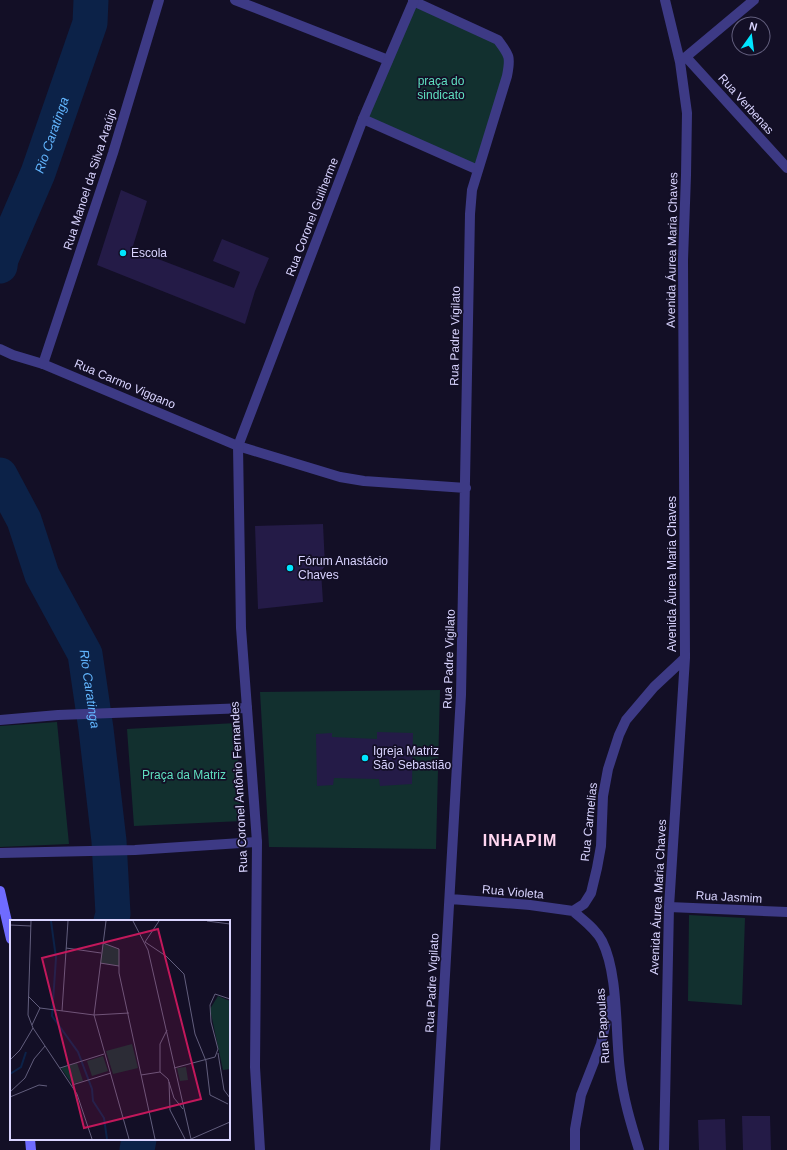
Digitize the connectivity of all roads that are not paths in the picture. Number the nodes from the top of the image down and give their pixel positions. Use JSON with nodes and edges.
{"nodes":[{"id":1,"x":159,"y":0,"type":"edge"},
{"id":2,"x":235,"y":0,"type":"edge"},
{"id":3,"x":665,"y":0,"type":"edge"},
{"id":4,"x":754,"y":0,"type":"edge"},
{"id":5,"x":414,"y":1,"type":"edge"},
{"id":6,"x":388,"y":60,"type":"junction"},
{"id":7,"x":683,"y":60,"type":"junction"},
{"id":8,"x":363,"y":119,"type":"junction"},
{"id":9,"x":787,"y":168,"type":"edge"},
{"id":10,"x":478,"y":170,"type":"junction"},
{"id":11,"x":0,"y":350,"type":"edge"},
{"id":12,"x":43,"y":364,"type":"junction"},
{"id":13,"x":238,"y":446,"type":"junction"},
{"id":14,"x":466,"y":488,"type":"junction"},
{"id":15,"x":685,"y":658,"type":"junction"},
{"id":16,"x":247,"y":708,"type":"junction"},
{"id":17,"x":0,"y":720,"type":"edge"},
{"id":18,"x":257,"y":842,"type":"junction"},
{"id":19,"x":0,"y":853,"type":"edge"},
{"id":20,"x":0,"y":891,"type":"edge"},
{"id":21,"x":450,"y":899,"type":"junction"},
{"id":22,"x":669,"y":907,"type":"junction"},
{"id":23,"x":573,"y":911,"type":"junction"},
{"id":24,"x":787,"y":912,"type":"edge"},
{"id":25,"x":10,"y":935,"type":"edge"},
{"id":26,"x":614,"y":990,"type":"junction"},
{"id":27,"x":30,"y":1140,"type":"edge"},
{"id":28,"x":31,"y":1150,"type":"edge"},
{"id":29,"x":260,"y":1150,"type":"edge"},
{"id":30,"x":435,"y":1150,"type":"edge"},
{"id":31,"x":575,"y":1150,"type":"edge"},
{"id":32,"x":639,"y":1150,"type":"edge"},
{"id":33,"x":664,"y":1150,"type":"edge"}],
"edges":[{"from":1,"to":12,"type":"street","name":"Rua Manoel da Silva Araújo"},
{"from":2,"to":6,"type":"street"},
{"from":3,"to":7,"type":"street","name":"Avenida Áurea Maria Chaves"},
{"from":4,"to":7,"type":"street"},
{"from":5,"to":6,"type":"street","name":"Rua Coronel Guilherme"},
{"from":5,"to":10,"type":"street","name":"Rua Padre Vigilato"},
{"from":6,"to":8,"type":"street","name":"Rua Coronel Guilherme"},
{"from":7,"to":9,"type":"street","name":"Rua Verbenas"},
{"from":7,"to":15,"type":"street","name":"Avenida Áurea Maria Chaves"},
{"from":8,"to":10,"type":"street"},
{"from":8,"to":13,"type":"street","name":"Rua Coronel Guilherme"},
{"from":10,"to":14,"type":"street","name":"Rua Padre Vigilato"},
{"from":11,"to":12,"type":"street","name":"Rua Carmo Viggano"},
{"from":12,"to":13,"type":"street","name":"Rua Carmo Viggano"},
{"from":13,"to":14,"type":"street","name":"Rua Carmo Viggano"},
{"from":13,"to":16,"type":"street","name":"Rua Coronel Antônio Fernandes"},
{"from":14,"to":21,"type":"street","name":"Rua Padre Vigilato"},
{"from":15,"to":22,"type":"street","name":"Avenida Áurea Maria Chaves"},
{"from":15,"to":23,"type":"street","name":"Rua Carmelias"},
{"from":16,"to":17,"type":"street"},
{"from":16,"to":18,"type":"street","name":"Rua Coronel Antônio Fernandes"},
{"from":18,"to":19,"type":"street"},
{"from":18,"to":29,"type":"street","name":"Rua Coronel Antônio Fernandes"},
{"from":20,"to":25,"type":"main road"},
{"from":21,"to":23,"type":"street","name":"Rua Violeta"},
{"from":21,"to":30,"type":"street","name":"Rua Padre Vigilato"},
{"from":22,"to":24,"type":"street","name":"Rua Jasmim"},
{"from":22,"to":33,"type":"street","name":"Avenida Áurea Maria Chaves"},
{"from":23,"to":26,"type":"street","name":"Rua Papoulas"},
{"from":26,"to":31,"type":"street"},
{"from":26,"to":32,"type":"street","name":"Rua Papoulas"},
{"from":27,"to":28,"type":"main road"}]}
